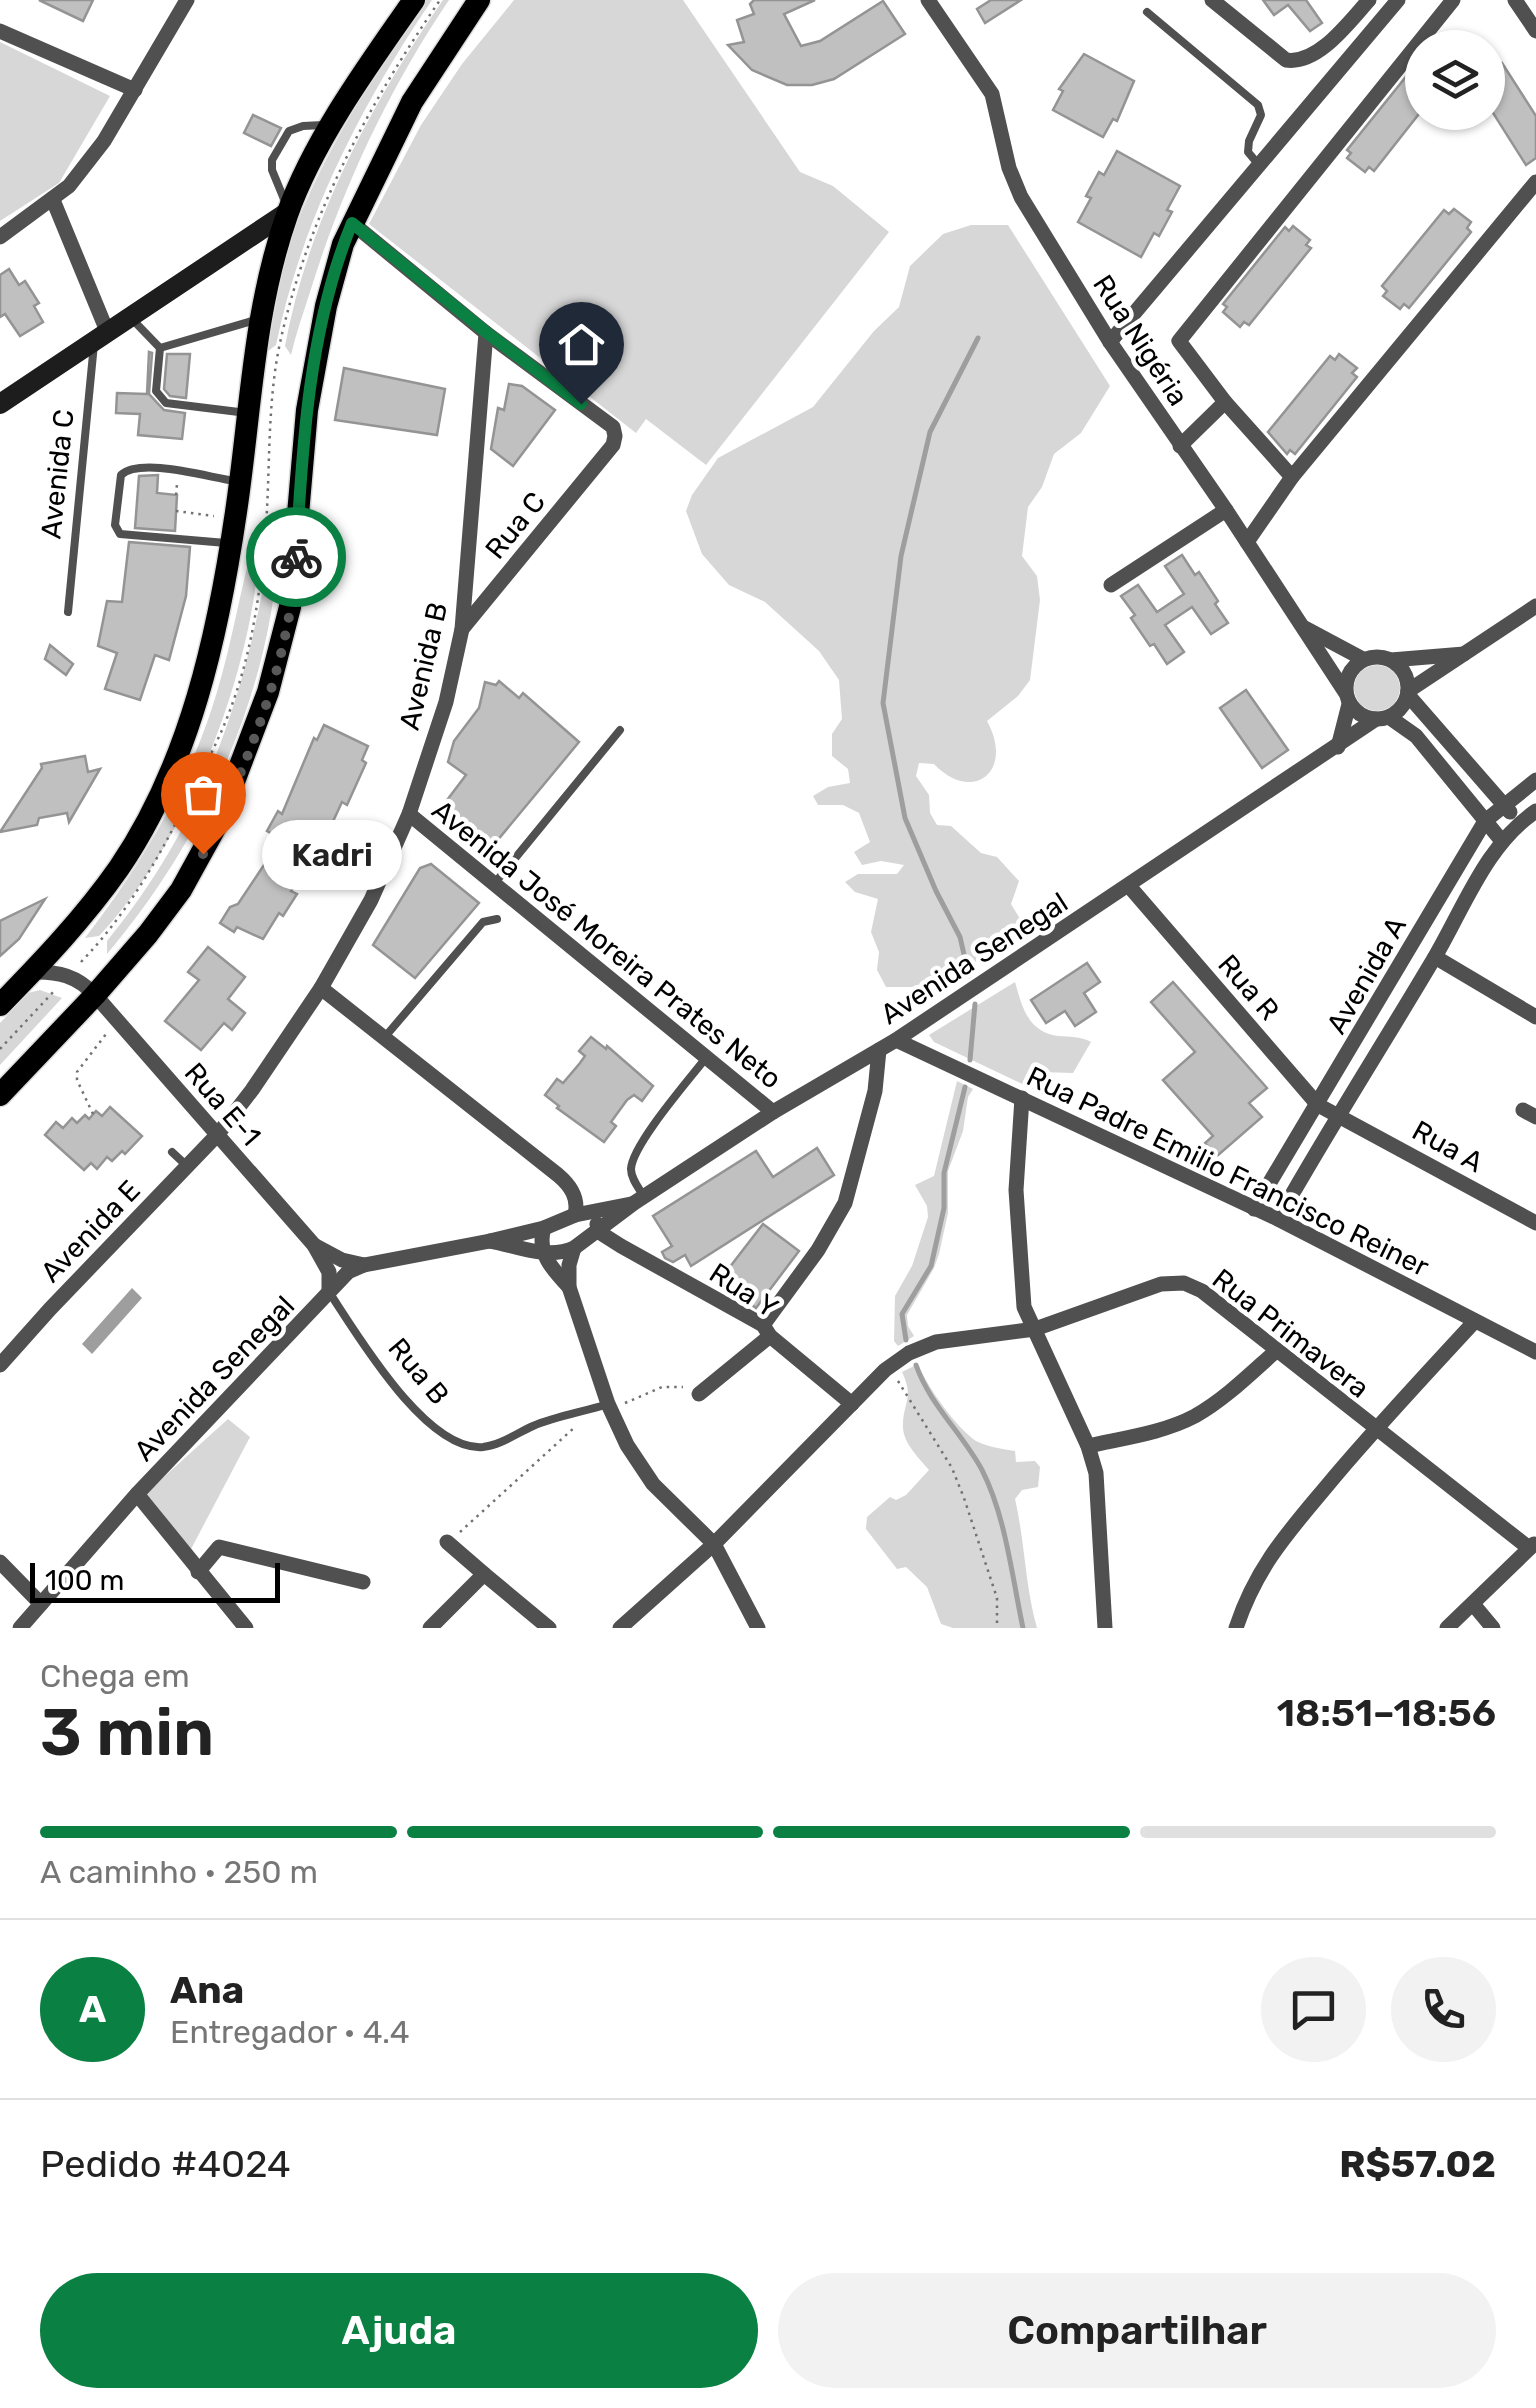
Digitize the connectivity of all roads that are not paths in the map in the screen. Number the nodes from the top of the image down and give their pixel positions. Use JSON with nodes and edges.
{"nodes":[{"id":1,"x":186,"y":0,"type":"edge"},
{"id":2,"x":414,"y":0,"type":"edge"},
{"id":3,"x":479,"y":0,"type":"edge"},
{"id":4,"x":928,"y":0,"type":"edge"},
{"id":5,"x":1212,"y":0,"type":"edge"},
{"id":6,"x":1369,"y":0,"type":"edge"},
{"id":7,"x":1398,"y":0,"type":"edge"},
{"id":8,"x":1453,"y":0,"type":"edge"},
{"id":9,"x":1515,"y":0,"type":"edge"},
{"id":10,"x":1147,"y":12,"type":"dead end"},
{"id":11,"x":0,"y":31,"type":"edge"},
{"id":12,"x":1536,"y":31,"type":"edge"},
{"id":13,"x":135,"y":90,"type":"junction"},
{"id":14,"x":333,"y":124,"type":"junction"},
{"id":15,"x":1259,"y":165,"type":"junction"},
{"id":16,"x":1536,"y":182,"type":"edge"},
{"id":17,"x":53,"y":200,"type":"junction"},
{"id":18,"x":289,"y":210,"type":"junction"},
{"id":19,"x":352,"y":223,"type":"junction"},
{"id":20,"x":0,"y":237,"type":"edge"},
{"id":21,"x":130,"y":316,"type":"junction"},
{"id":22,"x":259,"y":319,"type":"junction"},
{"id":23,"x":486,"y":332,"type":"junction"},
{"id":24,"x":101,"y":336,"type":"junction"},
{"id":25,"x":1110,"y":342,"type":"junction"},
{"id":26,"x":160,"y":348,"type":"junction"},
{"id":27,"x":1225,"y":402,"type":"junction"},
{"id":28,"x":0,"y":404,"type":"edge"},
{"id":29,"x":247,"y":413,"type":"junction"},
{"id":30,"x":1180,"y":446,"type":"junction"},
{"id":31,"x":1292,"y":478,"type":"junction"},
{"id":32,"x":240,"y":482,"type":"junction"},
{"id":33,"x":1226,"y":510,"type":"junction"},
{"id":34,"x":1247,"y":542,"type":"junction"},
{"id":35,"x":231,"y":544,"type":"junction"},
{"id":36,"x":1111,"y":585,"type":"dead end"},
{"id":37,"x":1536,"y":606,"type":"edge"},
{"id":38,"x":68,"y":612,"type":"dead end"},
{"id":39,"x":1302,"y":626,"type":"junction"},
{"id":40,"x":462,"y":629,"type":"junction"},
{"id":41,"x":1468,"y":654,"type":"junction"},
{"id":42,"x":1364,"y":660,"type":"junction"},
{"id":43,"x":1391,"y":660,"type":"junction"},
{"id":44,"x":1408,"y":693,"type":"junction"},
{"id":45,"x":1347,"y":698,"type":"junction"},
{"id":46,"x":1383,"y":718,"type":"junction"},
{"id":47,"x":620,"y":730,"type":"dead end"},
{"id":48,"x":1338,"y":747,"type":"junction"},
{"id":49,"x":1536,"y":780,"type":"edge"},
{"id":50,"x":1503,"y":805,"type":"junction"},
{"id":51,"x":1536,"y":812,"type":"edge"},
{"id":52,"x":408,"y":814,"type":"junction"},
{"id":53,"x":1485,"y":821,"type":"junction"},
{"id":54,"x":1520,"y":822,"type":"junction"},
{"id":55,"x":1501,"y":840,"type":"junction"},
{"id":56,"x":494,"y":884,"type":"junction"},
{"id":57,"x":1129,"y":886,"type":"junction"},
{"id":58,"x":497,"y":919,"type":"dead end"},
{"id":59,"x":1435,"y":957,"type":"junction"},
{"id":60,"x":32,"y":972,"type":"junction"},
{"id":61,"x":321,"y":988,"type":"junction"},
{"id":62,"x":95,"y":995,"type":"junction"},
{"id":63,"x":0,"y":1005,"type":"edge"},
{"id":64,"x":1536,"y":1017,"type":"edge"},
{"id":65,"x":384,"y":1038,"type":"junction"},
{"id":66,"x":896,"y":1040,"type":"junction"},
{"id":67,"x":879,"y":1050,"type":"junction"},
{"id":68,"x":706,"y":1057,"type":"junction"},
{"id":69,"x":0,"y":1095,"type":"edge"},
{"id":70,"x":1022,"y":1098,"type":"junction"},
{"id":71,"x":1318,"y":1106,"type":"junction"},
{"id":72,"x":773,"y":1112,"type":"junction"},
{"id":73,"x":1337,"y":1114,"type":"junction"},
{"id":74,"x":218,"y":1134,"type":"junction"},
{"id":75,"x":172,"y":1152,"type":"dead end"},
{"id":76,"x":188,"y":1166,"type":"junction"},
{"id":77,"x":639,"y":1200,"type":"junction"},
{"id":78,"x":1254,"y":1210,"type":"junction"},
{"id":79,"x":594,"y":1212,"type":"junction"},
{"id":80,"x":575,"y":1215,"type":"junction"},
{"id":81,"x":1534,"y":1217,"type":"edge"},
{"id":82,"x":1278,"y":1220,"type":"junction"},
{"id":83,"x":544,"y":1228,"type":"junction"},
{"id":84,"x":599,"y":1232,"type":"junction"},
{"id":85,"x":490,"y":1241,"type":"junction"},
{"id":86,"x":314,"y":1245,"type":"junction"},
{"id":87,"x":574,"y":1248,"type":"junction"},
{"id":88,"x":543,"y":1253,"type":"junction"},
{"id":89,"x":364,"y":1265,"type":"junction"},
{"id":90,"x":568,"y":1287,"type":"junction"},
{"id":91,"x":329,"y":1292,"type":"junction"},
{"id":92,"x":1476,"y":1321,"type":"junction"},
{"id":93,"x":1035,"y":1329,"type":"junction"},
{"id":94,"x":767,"y":1330,"type":"junction"},
{"id":95,"x":1276,"y":1351,"type":"junction"},
{"id":96,"x":1536,"y":1352,"type":"edge"},
{"id":97,"x":0,"y":1365,"type":"edge"},
{"id":98,"x":698,"y":1394,"type":"road end"},
{"id":99,"x":852,"y":1404,"type":"junction"},
{"id":100,"x":604,"y":1407,"type":"junction"},
{"id":101,"x":1375,"y":1430,"type":"junction"},
{"id":102,"x":1088,"y":1446,"type":"junction"},
{"id":103,"x":137,"y":1494,"type":"junction"},
{"id":104,"x":447,"y":1542,"type":"road end"},
{"id":105,"x":714,"y":1544,"type":"junction"},
{"id":106,"x":1533,"y":1545,"type":"edge"},
{"id":107,"x":0,"y":1562,"type":"edge"},
{"id":108,"x":198,"y":1572,"type":"junction"},
{"id":109,"x":484,"y":1574,"type":"junction"},
{"id":110,"x":363,"y":1582,"type":"dead end"},
{"id":111,"x":41,"y":1604,"type":"junction"},
{"id":112,"x":1473,"y":1604,"type":"junction"},
{"id":113,"x":20,"y":1628,"type":"edge"},
{"id":114,"x":246,"y":1628,"type":"edge"},
{"id":115,"x":430,"y":1628,"type":"edge"},
{"id":116,"x":549,"y":1628,"type":"edge"},
{"id":117,"x":620,"y":1628,"type":"edge"},
{"id":118,"x":758,"y":1628,"type":"edge"},
{"id":119,"x":1105,"y":1628,"type":"edge"},
{"id":120,"x":1236,"y":1628,"type":"edge"},
{"id":121,"x":1447,"y":1628,"type":"edge"},
{"id":122,"x":1492,"y":1628,"type":"edge"}],
"edges":[{"from":1,"to":13,"type":"street"},
{"from":2,"to":14,"type":"main road"},
{"from":3,"to":19,"type":"main road"},
{"from":4,"to":25,"type":"street","name":"Rua Nigéria"},
{"from":5,"to":6,"type":"street"},
{"from":7,"to":15,"type":"street"},
{"from":8,"to":27,"type":"street"},
{"from":9,"to":12,"type":"street"},
{"from":10,"to":15,"type":"lane"},
{"from":11,"to":13,"type":"street"},
{"from":13,"to":17,"type":"street"},
{"from":14,"to":18,"type":"main road"},
{"from":14,"to":18,"type":"lane"},
{"from":15,"to":25,"type":"street"},
{"from":16,"to":31,"type":"street"},
{"from":17,"to":20,"type":"street"},
{"from":17,"to":24,"type":"street"},
{"from":18,"to":21,"type":"street"},
{"from":18,"to":22,"type":"main road"},
{"from":19,"to":23,"type":"street","name":"Rua C"},
{"from":19,"to":62,"type":"main road"},
{"from":21,"to":24,"type":"street"},
{"from":21,"to":26,"type":"lane"},
{"from":22,"to":26,"type":"lane"},
{"from":22,"to":29,"type":"main road"},
{"from":23,"to":40,"type":"street","name":"Avenida B"},
{"from":23,"to":40,"type":"street","name":"Rua C"},
{"from":24,"to":28,"type":"street"},
{"from":24,"to":38,"type":"lane","name":"Avenida C"},
{"from":25,"to":30,"type":"street","name":"Rua Nigéria"},
{"from":26,"to":29,"type":"lane"},
{"from":27,"to":30,"type":"street"},
{"from":27,"to":31,"type":"street"},
{"from":29,"to":32,"type":"main road"},
{"from":30,"to":33,"type":"street","name":"Rua Nigéria"},
{"from":31,"to":34,"type":"street"},
{"from":32,"to":35,"type":"main road"},
{"from":32,"to":35,"type":"lane"},
{"from":33,"to":34,"type":"street","name":"Rua Nigéria"},
{"from":33,"to":36,"type":"street"},
{"from":34,"to":39,"type":"street","name":"Rua Nigéria"},
{"from":35,"to":60,"type":"main road"},
{"from":37,"to":41,"type":"street"},
{"from":39,"to":42,"type":"street"},
{"from":39,"to":45,"type":"street","name":"Rua Nigéria"},
{"from":40,"to":52,"type":"street","name":"Avenida B"},
{"from":41,"to":43,"type":"street"},
{"from":41,"to":44,"type":"street"},
{"from":42,"to":43,"type":"street"},
{"from":42,"to":45,"type":"street"},
{"from":43,"to":44,"type":"street"},
{"from":44,"to":46,"type":"street"},
{"from":44,"to":50,"type":"street"},
{"from":45,"to":46,"type":"street","name":"Rua Nigéria"},
{"from":45,"to":48,"type":"street"},
{"from":46,"to":48,"type":"street","name":"Avenida Senegal"},
{"from":46,"to":53,"type":"street"},
{"from":47,"to":56,"type":"lane"},
{"from":48,"to":57,"type":"street","name":"Avenida Senegal"},
{"from":49,"to":50,"type":"street","name":"Avenida A"},
{"from":50,"to":53,"type":"street","name":"Avenida A"},
{"from":50,"to":54,"type":"street"},
{"from":51,"to":54,"type":"street","name":"Avenida A"},
{"from":52,"to":56,"type":"street","name":"Avenida José Moreira Prates Neto"},
{"from":52,"to":61,"type":"street","name":"Avenida B"},
{"from":53,"to":55,"type":"street"},
{"from":53,"to":71,"type":"street","name":"Avenida A"},
{"from":54,"to":55,"type":"street","name":"Avenida A"},
{"from":55,"to":59,"type":"street","name":"Avenida A"},
{"from":56,"to":68,"type":"street","name":"Avenida José Moreira Prates Neto"},
{"from":57,"to":66,"type":"street","name":"Avenida Senegal"},
{"from":57,"to":71,"type":"street","name":"Rua R"},
{"from":58,"to":65,"type":"lane"},
{"from":59,"to":64,"type":"street"},
{"from":59,"to":73,"type":"street","name":"Avenida A"},
{"from":60,"to":62,"type":"street"},
{"from":60,"to":63,"type":"main road"},
{"from":61,"to":65,"type":"street"},
{"from":61,"to":74,"type":"street","name":"Avenida B"},
{"from":62,"to":69,"type":"main road"},
{"from":62,"to":74,"type":"street","name":"Rua E-1"},
{"from":65,"to":80,"type":"street"},
{"from":66,"to":67,"type":"street","name":"Avenida Senegal"},
{"from":66,"to":70,"type":"street","name":"Rua Padre Emilio Francisco Reiner"},
{"from":67,"to":72,"type":"street","name":"Avenida Senegal"},
{"from":67,"to":94,"type":"street"},
{"from":68,"to":72,"type":"street","name":"Avenida José Moreira Prates Neto"},
{"from":68,"to":77,"type":"lane"},
{"from":70,"to":78,"type":"street","name":"Rua Padre Emilio Francisco Reiner"},
{"from":70,"to":93,"type":"street"},
{"from":71,"to":73,"type":"street","name":"Rua R"},
{"from":71,"to":78,"type":"street","name":"Avenida A"},
{"from":72,"to":77,"type":"street","name":"Avenida Senegal"},
{"from":73,"to":81,"type":"street","name":"Rua A"},
{"from":73,"to":82,"type":"street","name":"Avenida A"},
{"from":74,"to":76,"type":"street","name":"Avenida E"},
{"from":74,"to":86,"type":"street","name":"Rua E-1"},
{"from":75,"to":76,"type":"lane"},
{"from":76,"to":97,"type":"street","name":"Avenida E"},
{"from":77,"to":79,"type":"street","name":"Avenida Senegal"},
{"from":77,"to":84,"type":"street","name":"Avenida Senegal"},
{"from":78,"to":82,"type":"street","name":"Rua Padre Emilio Francisco Reiner"},
{"from":79,"to":80,"type":"street","name":"Avenida Senegal"},
{"from":79,"to":84,"type":"street"},
{"from":80,"to":83,"type":"street","name":"Avenida Senegal"},
{"from":82,"to":92,"type":"street","name":"Rua Padre Emilio Francisco Reiner"},
{"from":83,"to":85,"type":"street","name":"Avenida Senegal"},
{"from":83,"to":88,"type":"street"},
{"from":84,"to":87,"type":"street","name":"Avenida Senegal"},
{"from":84,"to":94,"type":"street","name":"Rua Y"},
{"from":85,"to":88,"type":"street","name":"Avenida Senegal"},
{"from":85,"to":89,"type":"street","name":"Avenida Senegal"},
{"from":86,"to":89,"type":"street","name":"Rua E-1"},
{"from":86,"to":91,"type":"street","name":"Rua E-1"},
{"from":87,"to":88,"type":"street","name":"Avenida Senegal"},
{"from":87,"to":90,"type":"street"},
{"from":88,"to":90,"type":"street"},
{"from":89,"to":91,"type":"street","name":"Avenida Senegal"},
{"from":90,"to":100,"type":"street"},
{"from":91,"to":100,"type":"lane","name":"Rua B"},
{"from":91,"to":103,"type":"street","name":"Avenida Senegal"},
{"from":92,"to":96,"type":"street","name":"Rua Padre Emilio Francisco Reiner"},
{"from":92,"to":101,"type":"street"},
{"from":93,"to":95,"type":"street","name":"Rua Primavera"},
{"from":93,"to":99,"type":"street","name":"Rua Primavera"},
{"from":93,"to":102,"type":"street"},
{"from":94,"to":98,"type":"street"},
{"from":94,"to":99,"type":"street","name":"Rua Y"},
{"from":95,"to":101,"type":"street","name":"Rua Primavera"},
{"from":95,"to":102,"type":"street"},
{"from":99,"to":105,"type":"street","name":"Rua Primavera"},
{"from":100,"to":105,"type":"street"},
{"from":101,"to":106,"type":"street","name":"Rua Primavera"},
{"from":101,"to":120,"type":"street"},
{"from":102,"to":119,"type":"street"},
{"from":103,"to":108,"type":"street"},
{"from":103,"to":111,"type":"street","name":"Avenida Senegal"},
{"from":104,"to":109,"type":"street"},
{"from":105,"to":117,"type":"street","name":"Rua Primavera"},
{"from":105,"to":118,"type":"street"},
{"from":106,"to":112,"type":"street"},
{"from":107,"to":111,"type":"street"},
{"from":108,"to":110,"type":"street"},
{"from":108,"to":114,"type":"street"},
{"from":109,"to":115,"type":"street"},
{"from":109,"to":116,"type":"street"},
{"from":111,"to":113,"type":"street","name":"Avenida Senegal"},
{"from":112,"to":121,"type":"street"},
{"from":112,"to":122,"type":"street"}]}
